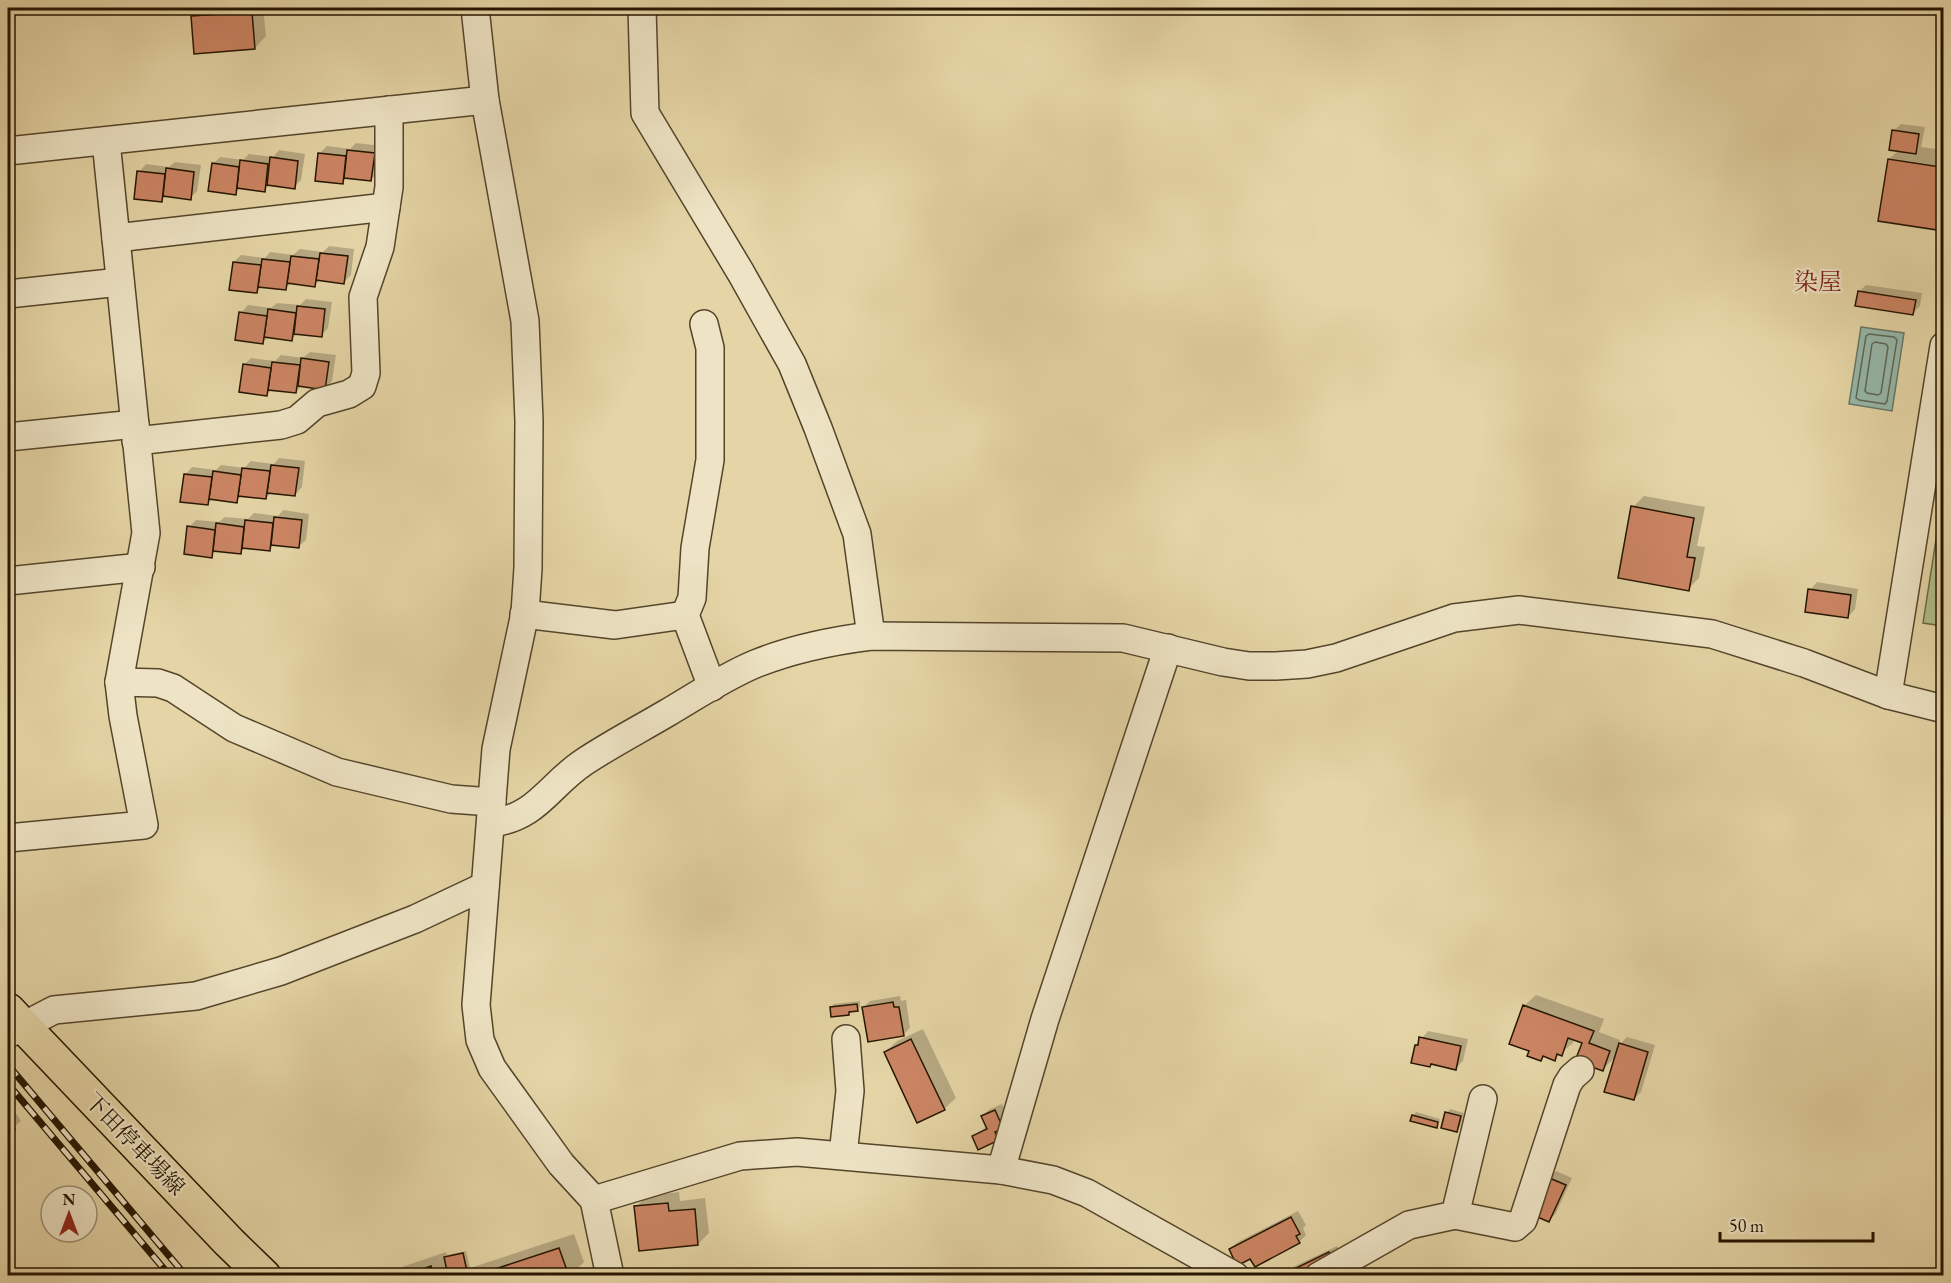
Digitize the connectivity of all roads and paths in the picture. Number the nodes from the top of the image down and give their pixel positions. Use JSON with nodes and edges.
{"nodes":[{"id":1,"x":475,"y":8,"type":"edge"},
{"id":2,"x":642,"y":8,"type":"edge"},
{"id":3,"x":485,"y":100,"type":"junction"},
{"id":4,"x":389,"y":110,"type":"junction"},
{"id":5,"x":106,"y":141,"type":"junction"},
{"id":6,"x":8,"y":151,"type":"edge"},
{"id":7,"x":386,"y":207,"type":"junction"},
{"id":8,"x":116,"y":238,"type":"junction"},
{"id":9,"x":120,"y":282,"type":"junction"},
{"id":10,"x":8,"y":294,"type":"edge"},
{"id":11,"x":704,"y":324,"type":"dead end"},
{"id":12,"x":1944,"y":346,"type":"edge"},
{"id":13,"x":135,"y":432,"type":"junction"},
{"id":14,"x":8,"y":437,"type":"edge"},
{"id":15,"x":141,"y":567,"type":"junction"},
{"id":16,"x":8,"y":581,"type":"edge"},
{"id":17,"x":524,"y":614,"type":"junction"},
{"id":18,"x":685,"y":615,"type":"junction"},
{"id":19,"x":871,"y":636,"type":"junction"},
{"id":20,"x":1168,"y":648,"type":"junction"},
{"id":21,"x":119,"y":682,"type":"junction"},
{"id":22,"x":712,"y":687,"type":"junction"},
{"id":23,"x":1888,"y":695,"type":"junction"},
{"id":24,"x":1944,"y":709,"type":"edge"},
{"id":25,"x":491,"y":813,"type":"junction"},
{"id":26,"x":8,"y":838,"type":"edge"},
{"id":27,"x":485,"y":886,"type":"junction"},
{"id":28,"x":13,"y":1024,"type":"edge"},
{"id":29,"x":846,"y":1039,"type":"dead end"},
{"id":30,"x":1580,"y":1070,"type":"dead end"},
{"id":31,"x":1483,"y":1099,"type":"dead end"},
{"id":32,"x":843,"y":1155,"type":"junction"},
{"id":33,"x":1001,"y":1170,"type":"junction"},
{"id":34,"x":594,"y":1200,"type":"junction"},
{"id":35,"x":1455,"y":1215,"type":"junction"},
{"id":36,"x":264,"y":1275,"type":"edge"},
{"id":37,"x":610,"y":1275,"type":"edge"},
{"id":38,"x":1235,"y":1275,"type":"edge"},
{"id":39,"x":1319,"y":1275,"type":"edge"}],
"edges":[{"from":1,"to":3,"type":"street"},
{"from":2,"to":19,"type":"street"},
{"from":3,"to":4,"type":"street"},
{"from":3,"to":17,"type":"street"},
{"from":4,"to":5,"type":"street"},
{"from":4,"to":7,"type":"street"},
{"from":5,"to":6,"type":"street"},
{"from":5,"to":8,"type":"street"},
{"from":7,"to":8,"type":"street"},
{"from":7,"to":13,"type":"street"},
{"from":8,"to":9,"type":"street"},
{"from":9,"to":10,"type":"street"},
{"from":9,"to":13,"type":"street"},
{"from":11,"to":18,"type":"street"},
{"from":12,"to":23,"type":"street"},
{"from":13,"to":14,"type":"street"},
{"from":13,"to":15,"type":"street"},
{"from":15,"to":16,"type":"street"},
{"from":15,"to":21,"type":"street"},
{"from":17,"to":18,"type":"street"},
{"from":17,"to":25,"type":"street"},
{"from":18,"to":22,"type":"street"},
{"from":19,"to":20,"type":"street"},
{"from":19,"to":22,"type":"street"},
{"from":20,"to":23,"type":"street"},
{"from":20,"to":33,"type":"street"},
{"from":21,"to":25,"type":"street"},
{"from":21,"to":26,"type":"street"},
{"from":22,"to":25,"type":"street"},
{"from":23,"to":24,"type":"street"},
{"from":25,"to":27,"type":"street"},
{"from":27,"to":28,"type":"street"},
{"from":27,"to":34,"type":"street"},
{"from":28,"to":36,"type":"main road","name":"下田停車場線"},
{"from":29,"to":32,"type":"street"},
{"from":30,"to":35,"type":"street"},
{"from":31,"to":35,"type":"street"},
{"from":32,"to":33,"type":"street"},
{"from":32,"to":34,"type":"street"},
{"from":33,"to":38,"type":"street"},
{"from":34,"to":37,"type":"street"},
{"from":35,"to":39,"type":"street"}]}
